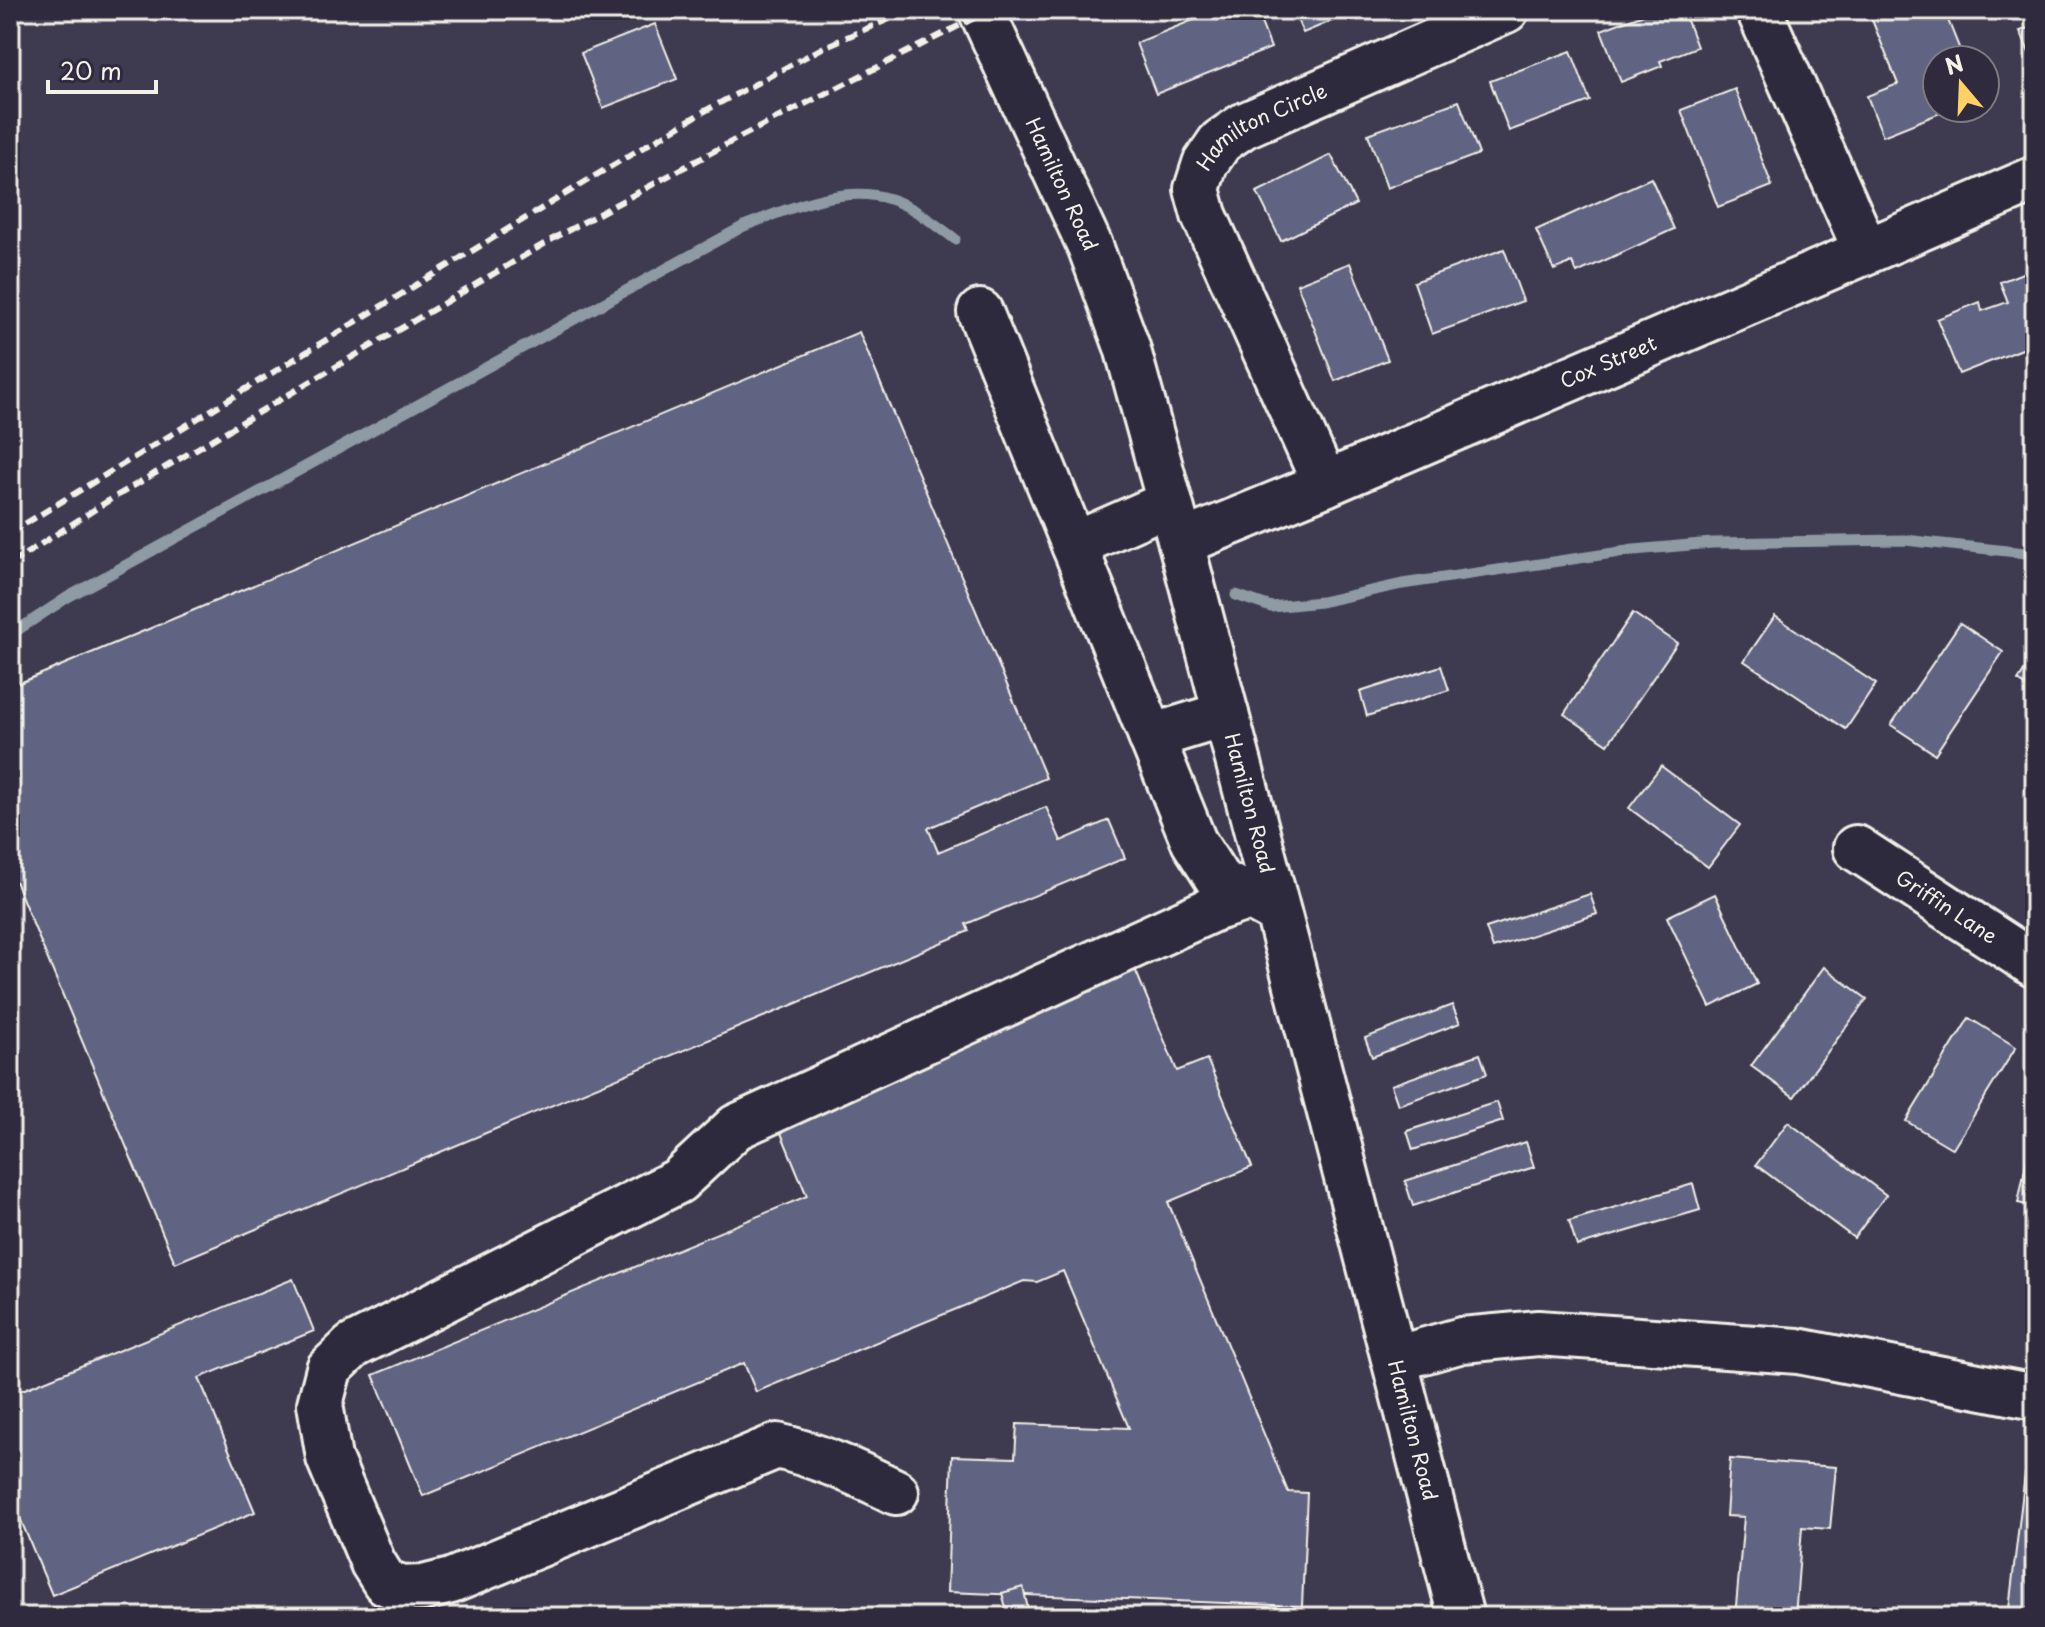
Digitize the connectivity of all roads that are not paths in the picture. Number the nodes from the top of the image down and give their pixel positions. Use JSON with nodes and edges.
{"nodes":[{"id":1,"x":981,"y":10,"type":"edge"},
{"id":2,"x":1506,"y":10,"type":"edge"},
{"id":3,"x":1759,"y":10,"type":"edge"},
{"id":4,"x":2035,"y":179,"type":"edge"},
{"id":5,"x":1866,"y":251,"type":"junction"},
{"id":6,"x":980,"y":312,"type":"dead end"},
{"id":7,"x":1325,"y":484,"type":"junction"},
{"id":8,"x":1175,"y":523,"type":"junction"},
{"id":9,"x":1074,"y":545,"type":"junction"},
{"id":10,"x":1226,"y":714,"type":"junction"},
{"id":11,"x":1151,"y":737,"type":"junction"},
{"id":12,"x":1856,"y":848,"type":"dead end"},
{"id":13,"x":1264,"y":904,"type":"junction"},
{"id":14,"x":2035,"y":965,"type":"edge"},
{"id":15,"x":1395,"y":1359,"type":"junction"},
{"id":16,"x":2035,"y":1397,"type":"edge"},
{"id":17,"x":896,"y":1492,"type":"dead end"},
{"id":18,"x":1461,"y":1617,"type":"edge"}],
"edges":[{"from":1,"to":8,"type":"street","name":"Hamilton Road"},
{"from":2,"to":7,"type":"street","name":"Hamilton Circle"},
{"from":3,"to":5,"type":"street"},
{"from":4,"to":5,"type":"street","name":"Cox Street"},
{"from":5,"to":7,"type":"street","name":"Cox Street"},
{"from":6,"to":9,"type":"street"},
{"from":7,"to":8,"type":"street","name":"Cox Street"},
{"from":8,"to":9,"type":"street","name":"Cox Street"},
{"from":8,"to":10,"type":"street","name":"Hamilton Road"},
{"from":9,"to":11,"type":"street"},
{"from":10,"to":11,"type":"street"},
{"from":10,"to":13,"type":"street","name":"Hamilton Road"},
{"from":11,"to":13,"type":"street"},
{"from":12,"to":14,"type":"street","name":"Griffin Lane"},
{"from":13,"to":15,"type":"street","name":"Hamilton Road"},
{"from":13,"to":17,"type":"street"},
{"from":15,"to":16,"type":"street"},
{"from":15,"to":18,"type":"street","name":"Hamilton Road"}]}
